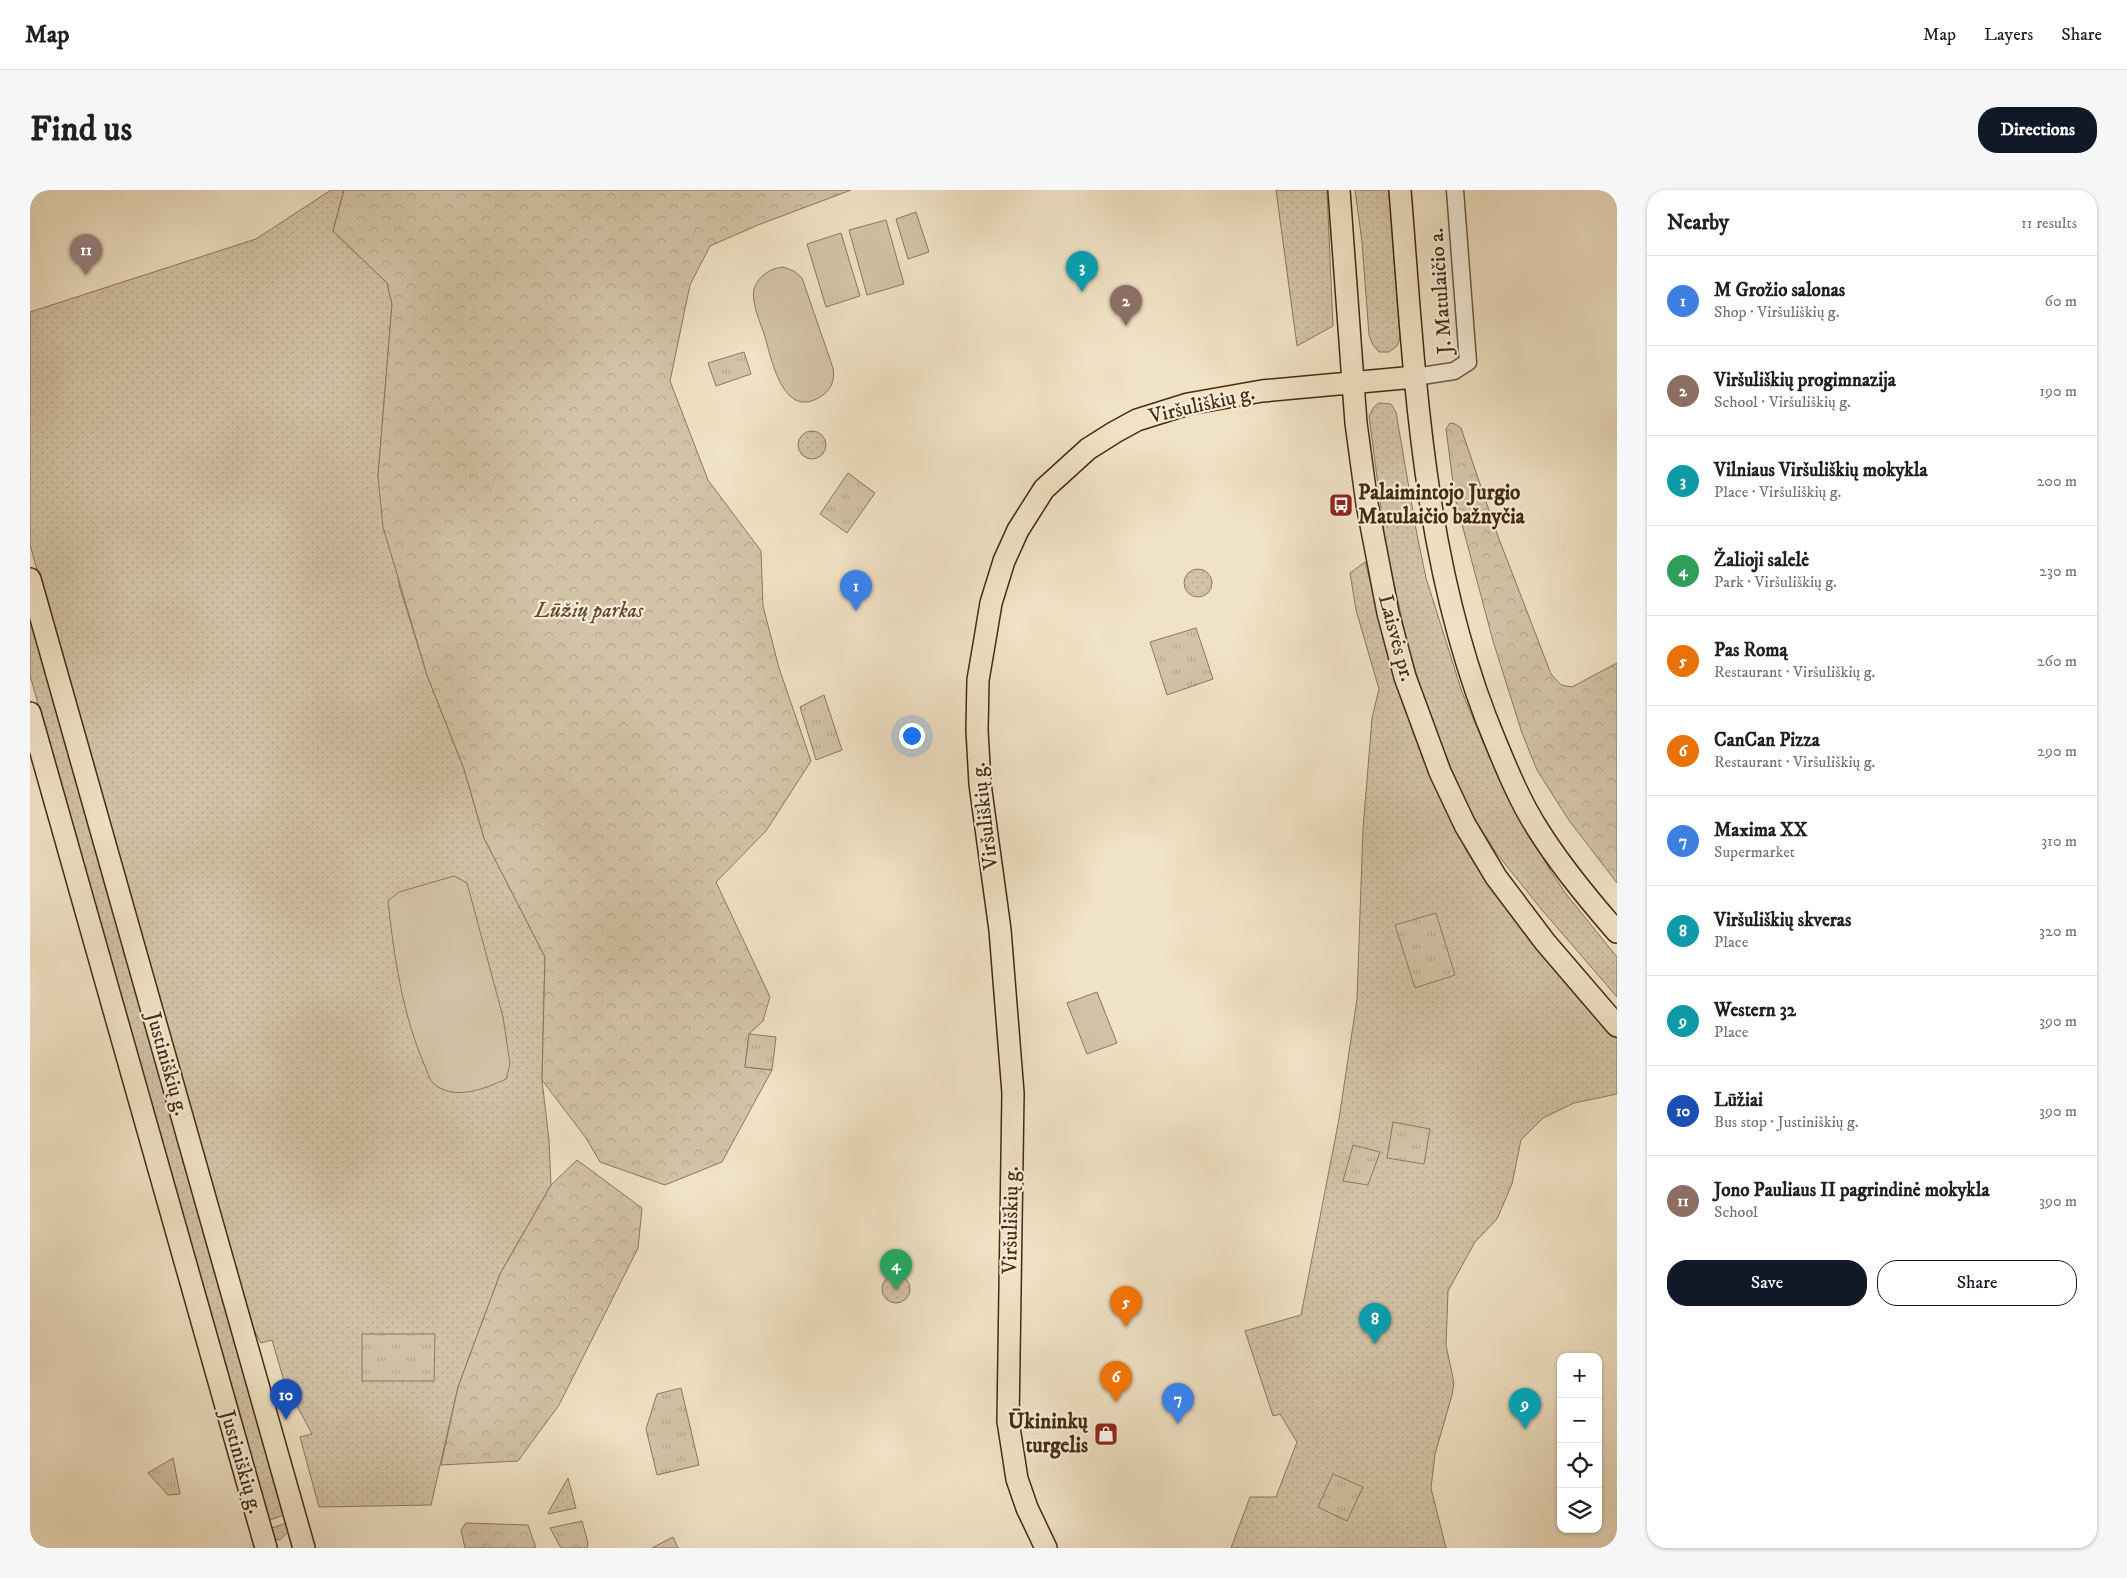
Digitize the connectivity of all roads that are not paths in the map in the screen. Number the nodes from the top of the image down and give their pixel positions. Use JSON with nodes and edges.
{"nodes":[{"id":1,"x":1339,"y":190,"type":"edge"},
{"id":2,"x":1400,"y":190,"type":"edge"},
{"id":3,"x":1455,"y":190,"type":"edge"},
{"id":4,"x":1415,"y":377,"type":"junction"},
{"id":5,"x":1354,"y":383,"type":"junction"},
{"id":6,"x":30,"y":579,"type":"edge"},
{"id":7,"x":30,"y":712,"type":"edge"},
{"id":8,"x":1617,"y":932,"type":"edge"},
{"id":9,"x":1617,"y":1026,"type":"edge"},
{"id":10,"x":266,"y":1548,"type":"edge"},
{"id":11,"x":304,"y":1548,"type":"edge"},
{"id":12,"x":1046,"y":1548,"type":"edge"}],
"edges":[{"from":1,"to":5,"type":"main road","name":"Laisvės pr."},
{"from":2,"to":4,"type":"main road"},
{"from":3,"to":4,"type":"street","name":"J. Matulaičio a."},
{"from":4,"to":5,"type":"main road","name":"Viršuliškių g."},
{"from":4,"to":8,"type":"main road"},
{"from":5,"to":9,"type":"main road","name":"Laisvės pr."},
{"from":5,"to":12,"type":"main road","name":"Viršuliškių g."},
{"from":6,"to":11,"type":"main road","name":"Justiniškių g."},
{"from":7,"to":10,"type":"main road","name":"Justiniškių g."}]}
